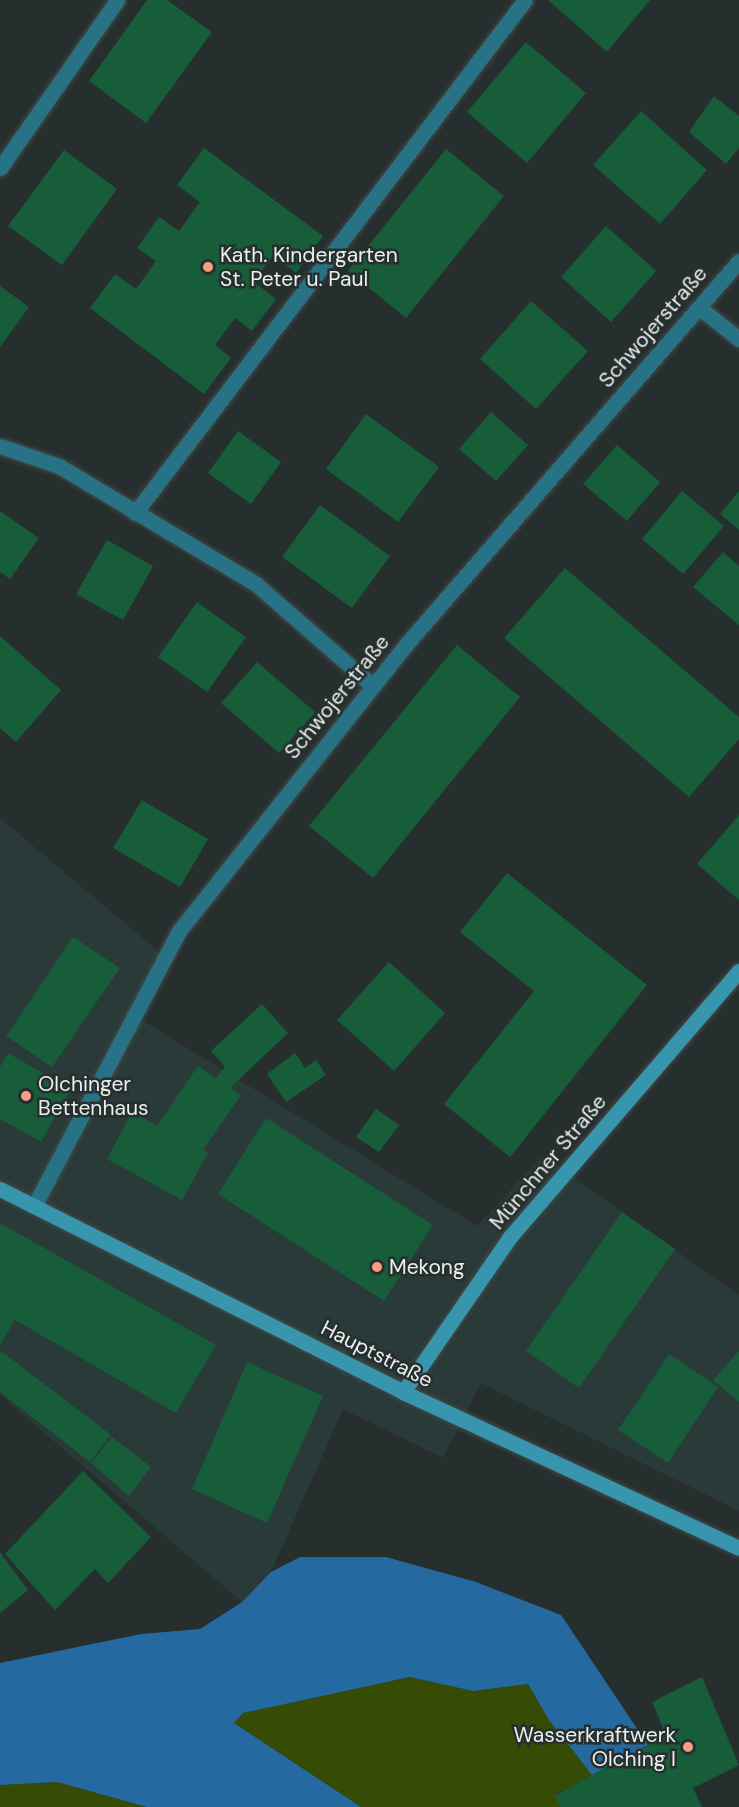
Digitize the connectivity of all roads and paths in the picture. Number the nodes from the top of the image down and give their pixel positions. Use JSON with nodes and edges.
{"nodes":[{"id":1,"x":117,"y":0,"type":"edge"},
{"id":2,"x":525,"y":0,"type":"edge"},
{"id":3,"x":0,"y":168,"type":"edge"},
{"id":4,"x":739,"y":261,"type":"edge"},
{"id":5,"x":700,"y":308,"type":"junction"},
{"id":6,"x":739,"y":339,"type":"edge"},
{"id":7,"x":0,"y":446,"type":"edge"},
{"id":8,"x":135,"y":513,"type":"junction"},
{"id":9,"x":373,"y":686,"type":"junction"},
{"id":10,"x":739,"y":971,"type":"edge"},
{"id":11,"x":0,"y":1189,"type":"edge"},
{"id":12,"x":34,"y":1206,"type":"junction"},
{"id":13,"x":403,"y":1392,"type":"junction"},
{"id":14,"x":739,"y":1548,"type":"edge"}],
"edges":[{"from":1,"to":3,"type":"street"},
{"from":2,"to":8,"type":"street"},
{"from":4,"to":5,"type":"street","name":"Schwojerstraße"},
{"from":5,"to":6,"type":"street"},
{"from":5,"to":9,"type":"street","name":"Schwojerstraße"},
{"from":7,"to":8,"type":"street"},
{"from":8,"to":9,"type":"street"},
{"from":9,"to":12,"type":"street","name":"Schwojerstraße"},
{"from":10,"to":13,"type":"main road","name":"Münchner Straße"},
{"from":11,"to":12,"type":"main road","name":"Hauptstraße"},
{"from":12,"to":13,"type":"main road","name":"Hauptstraße"},
{"from":13,"to":14,"type":"main road","name":"Hauptstraße"}]}
